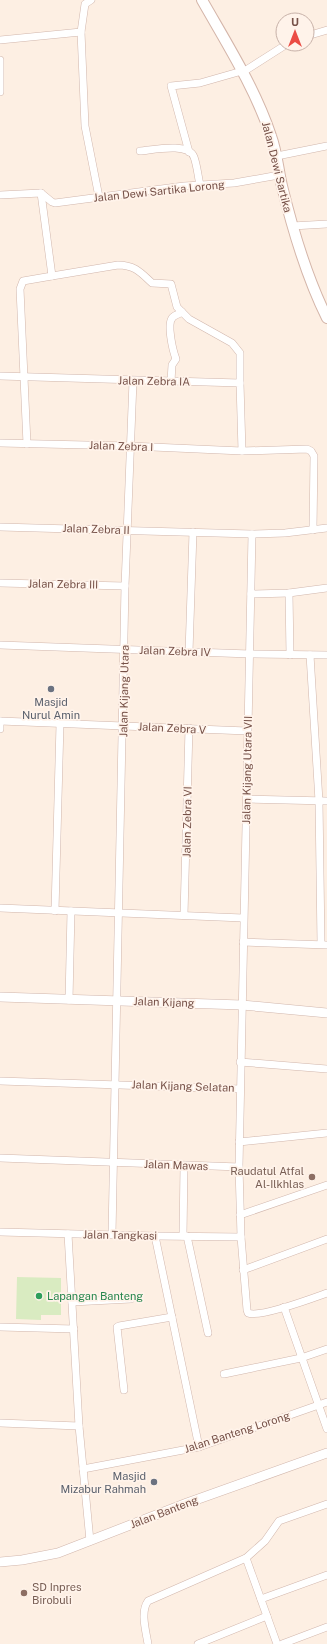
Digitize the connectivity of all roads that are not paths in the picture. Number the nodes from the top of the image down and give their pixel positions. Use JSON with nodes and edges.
{"nodes":[{"id":1,"x":91,"y":0,"type":"edge"},
{"id":2,"x":202,"y":0,"type":"edge"},
{"id":3,"x":327,"y":30,"type":"edge"},
{"id":4,"x":81,"y":32,"type":"junction"},
{"id":5,"x":315,"y":34,"type":"edge"},
{"id":6,"x":0,"y":40,"type":"edge"},
{"id":7,"x":275,"y":52,"type":"edge"},
{"id":8,"x":0,"y":65,"type":"edge"},
{"id":9,"x":242,"y":72,"type":"junction"},
{"id":10,"x":0,"y":92,"type":"edge"},
{"id":11,"x":327,"y":146,"type":"edge"},
{"id":12,"x":140,"y":150,"type":"dead end"},
{"id":13,"x":189,"y":152,"type":"junction"},
{"id":14,"x":277,"y":156,"type":"junction"},
{"id":15,"x":279,"y":175,"type":"junction"},
{"id":16,"x":200,"y":185,"type":"junction"},
{"id":17,"x":41,"y":193,"type":"junction"},
{"id":18,"x":0,"y":195,"type":"edge"},
{"id":19,"x":99,"y":197,"type":"junction"},
{"id":20,"x":327,"y":224,"type":"edge"},
{"id":21,"x":292,"y":226,"type":"junction"},
{"id":22,"x":52,"y":276,"type":"junction"},
{"id":23,"x":182,"y":312,"type":"junction"},
{"id":24,"x":327,"y":318,"type":"edge"},
{"id":25,"x":0,"y":376,"type":"edge"},
{"id":26,"x":25,"y":378,"type":"junction"},
{"id":27,"x":171,"y":380,"type":"junction"},
{"id":28,"x":133,"y":381,"type":"junction"},
{"id":29,"x":240,"y":383,"type":"junction"},
{"id":30,"x":0,"y":443,"type":"edge"},
{"id":31,"x":27,"y":444,"type":"junction"},
{"id":32,"x":130,"y":446,"type":"junction"},
{"id":33,"x":242,"y":451,"type":"junction"},
{"id":34,"x":0,"y":527,"type":"edge"},
{"id":35,"x":327,"y":528,"type":"edge"},
{"id":36,"x":127,"y":530,"type":"junction"},
{"id":37,"x":313,"y":530,"type":"junction"},
{"id":38,"x":193,"y":532,"type":"junction"},
{"id":39,"x":252,"y":534,"type":"junction"},
{"id":40,"x":0,"y":583,"type":"edge"},
{"id":41,"x":125,"y":586,"type":"junction"},
{"id":42,"x":327,"y":588,"type":"edge"},
{"id":43,"x":289,"y":593,"type":"junction"},
{"id":44,"x":251,"y":594,"type":"junction"},
{"id":45,"x":0,"y":645,"type":"edge"},
{"id":46,"x":125,"y":649,"type":"junction"},
{"id":47,"x":189,"y":652,"type":"junction"},
{"id":48,"x":250,"y":654,"type":"junction"},
{"id":49,"x":290,"y":655,"type":"junction"},
{"id":50,"x":310,"y":655,"type":"junction"},
{"id":51,"x":327,"y":655,"type":"edge"},
{"id":52,"x":0,"y":721,"type":"edge"},
{"id":53,"x":60,"y":724,"type":"junction"},
{"id":54,"x":123,"y":725,"type":"junction"},
{"id":55,"x":189,"y":728,"type":"junction"},
{"id":56,"x":0,"y":729,"type":"edge"},
{"id":57,"x":247,"y":731,"type":"junction"},
{"id":58,"x":247,"y":799,"type":"junction"},
{"id":59,"x":319,"y":801,"type":"junction"},
{"id":60,"x":327,"y":801,"type":"edge"},
{"id":61,"x":323,"y":881,"type":"edge"},
{"id":62,"x":0,"y":908,"type":"edge"},
{"id":63,"x":55,"y":911,"type":"junction"},
{"id":64,"x":71,"y":911,"type":"junction"},
{"id":65,"x":119,"y":914,"type":"junction"},
{"id":66,"x":184,"y":915,"type":"junction"},
{"id":67,"x":243,"y":918,"type":"junction"},
{"id":68,"x":243,"y":942,"type":"junction"},
{"id":69,"x":324,"y":944,"type":"edge"},
{"id":70,"x":0,"y":998,"type":"edge"},
{"id":71,"x":69,"y":1000,"type":"junction"},
{"id":72,"x":116,"y":1001,"type":"junction"},
{"id":73,"x":242,"y":1005,"type":"junction"},
{"id":74,"x":327,"y":1013,"type":"edge"},
{"id":75,"x":240,"y":1062,"type":"junction"},
{"id":76,"x":327,"y":1069,"type":"edge"},
{"id":77,"x":0,"y":1081,"type":"edge"},
{"id":78,"x":115,"y":1084,"type":"junction"},
{"id":79,"x":240,"y":1089,"type":"junction"},
{"id":80,"x":327,"y":1133,"type":"edge"},
{"id":81,"x":239,"y":1142,"type":"junction"},
{"id":82,"x":0,"y":1158,"type":"edge"},
{"id":83,"x":113,"y":1162,"type":"junction"},
{"id":84,"x":184,"y":1166,"type":"junction"},
{"id":85,"x":239,"y":1167,"type":"junction"},
{"id":86,"x":327,"y":1185,"type":"edge"},
{"id":87,"x":240,"y":1215,"type":"junction"},
{"id":88,"x":0,"y":1232,"type":"edge"},
{"id":89,"x":68,"y":1234,"type":"junction"},
{"id":90,"x":112,"y":1234,"type":"junction"},
{"id":91,"x":155,"y":1236,"type":"junction"},
{"id":92,"x":185,"y":1236,"type":"junction"},
{"id":93,"x":241,"y":1237,"type":"junction"},
{"id":94,"x":327,"y":1239,"type":"edge"},
{"id":95,"x":243,"y":1270,"type":"junction"},
{"id":96,"x":327,"y":1293,"type":"edge"},
{"id":97,"x":131,"y":1299,"type":"dead end"},
{"id":98,"x":72,"y":1302,"type":"junction"},
{"id":99,"x":284,"y":1307,"type":"junction"},
{"id":100,"x":172,"y":1317,"type":"junction"},
{"id":101,"x":0,"y":1327,"type":"edge"},
{"id":102,"x":74,"y":1328,"type":"junction"},
{"id":103,"x":208,"y":1333,"type":"dead end"},
{"id":104,"x":327,"y":1348,"type":"edge"},
{"id":105,"x":302,"y":1358,"type":"junction"},
{"id":106,"x":224,"y":1374,"type":"dead end"},
{"id":107,"x":124,"y":1390,"type":"dead end"},
{"id":108,"x":327,"y":1402,"type":"edge"},
{"id":109,"x":319,"y":1405,"type":"junction"},
{"id":110,"x":0,"y":1423,"type":"edge"},
{"id":111,"x":79,"y":1426,"type":"junction"},
{"id":112,"x":327,"y":1429,"type":"edge"},
{"id":113,"x":199,"y":1447,"type":"junction"},
{"id":114,"x":327,"y":1453,"type":"edge"},
{"id":115,"x":83,"y":1469,"type":"junction"},
{"id":116,"x":327,"y":1504,"type":"edge"},
{"id":117,"x":90,"y":1541,"type":"junction"},
{"id":118,"x":246,"y":1558,"type":"junction"},
{"id":119,"x":0,"y":1562,"type":"edge"},
{"id":120,"x":327,"y":1575,"type":"edge"},
{"id":121,"x":262,"y":1599,"type":"junction"},
{"id":122,"x":267,"y":1616,"type":"junction"},
{"id":123,"x":327,"y":1627,"type":"edge"},
{"id":124,"x":148,"y":1644,"type":"edge"},
{"id":125,"x":198,"y":1644,"type":"edge"},
{"id":126,"x":278,"y":1644,"type":"edge"},
{"id":127,"x":282,"y":1644,"type":"edge"}],
"edges":[{"from":1,"to":4,"type":"street"},
{"from":2,"to":9,"type":"main road","name":"Jalan Dewi Sartika"},
{"from":3,"to":5,"type":"street"},
{"from":4,"to":6,"type":"street"},
{"from":4,"to":19,"type":"street"},
{"from":7,"to":9,"type":"street"},
{"from":8,"to":10,"type":"street"},
{"from":9,"to":13,"type":"street"},
{"from":9,"to":14,"type":"main road","name":"Jalan Dewi Sartika"},
{"from":11,"to":14,"type":"street"},
{"from":12,"to":13,"type":"street"},
{"from":13,"to":16,"type":"street"},
{"from":14,"to":15,"type":"main road","name":"Jalan Dewi Sartika"},
{"from":15,"to":16,"type":"street","name":"Jalan Dewi Sartika Lorong"},
{"from":15,"to":21,"type":"main road","name":"Jalan Dewi Sartika"},
{"from":16,"to":19,"type":"street","name":"Jalan Dewi Sartika Lorong"},
{"from":17,"to":18,"type":"street"},
{"from":17,"to":19,"type":"street","name":"Jalan Dewi Sartika Lorong"},
{"from":17,"to":22,"type":"street"},
{"from":20,"to":21,"type":"street"},
{"from":21,"to":24,"type":"main road","name":"Jalan Dewi Sartika"},
{"from":22,"to":23,"type":"street"},
{"from":22,"to":26,"type":"street"},
{"from":23,"to":27,"type":"street"},
{"from":23,"to":29,"type":"street"},
{"from":25,"to":26,"type":"street","name":"Jalan Zebra IA"},
{"from":26,"to":28,"type":"street","name":"Jalan Zebra IA"},
{"from":26,"to":31,"type":"street"},
{"from":27,"to":28,"type":"street","name":"Jalan Zebra IA"},
{"from":27,"to":29,"type":"street","name":"Jalan Zebra IA"},
{"from":28,"to":32,"type":"street","name":"Jalan Kijang Utara"},
{"from":29,"to":33,"type":"street"},
{"from":30,"to":31,"type":"street","name":"Jalan Zebra I"},
{"from":31,"to":32,"type":"street","name":"Jalan Zebra I"},
{"from":32,"to":33,"type":"street","name":"Jalan Zebra I"},
{"from":32,"to":36,"type":"street","name":"Jalan Kijang Utara"},
{"from":33,"to":37,"type":"street","name":"Jalan Zebra I"},
{"from":34,"to":36,"type":"street","name":"Jalan Zebra II"},
{"from":35,"to":37,"type":"street","name":"Jalan Zebra II"},
{"from":36,"to":38,"type":"street","name":"Jalan Zebra II"},
{"from":36,"to":41,"type":"street","name":"Jalan Kijang Utara"},
{"from":37,"to":39,"type":"street","name":"Jalan Zebra II"},
{"from":38,"to":39,"type":"street","name":"Jalan Zebra II"},
{"from":38,"to":47,"type":"street"},
{"from":39,"to":44,"type":"street","name":"Jalan Kijang Utara VII"},
{"from":40,"to":41,"type":"street","name":"Jalan Zebra III"},
{"from":41,"to":46,"type":"street","name":"Jalan Kijang Utara"},
{"from":42,"to":43,"type":"street"},
{"from":43,"to":44,"type":"street"},
{"from":43,"to":49,"type":"street"},
{"from":44,"to":48,"type":"street","name":"Jalan Kijang Utara VII"},
{"from":45,"to":46,"type":"street","name":"Jalan Zebra IV"},
{"from":46,"to":47,"type":"street","name":"Jalan Zebra IV"},
{"from":46,"to":54,"type":"street","name":"Jalan Kijang Utara"},
{"from":47,"to":48,"type":"street","name":"Jalan Zebra IV"},
{"from":48,"to":49,"type":"street","name":"Jalan Zebra IV"},
{"from":48,"to":57,"type":"street","name":"Jalan Kijang Utara VII"},
{"from":49,"to":50,"type":"street","name":"Jalan Zebra IV"},
{"from":50,"to":51,"type":"street","name":"Jalan Zebra IV"},
{"from":50,"to":59,"type":"street"},
{"from":52,"to":53,"type":"street","name":"Jalan Zebra V"},
{"from":52,"to":56,"type":"street"},
{"from":53,"to":54,"type":"street","name":"Jalan Zebra V"},
{"from":53,"to":63,"type":"street"},
{"from":54,"to":55,"type":"street","name":"Jalan Zebra V"},
{"from":54,"to":65,"type":"street","name":"Jalan Kijang Utara"},
{"from":55,"to":57,"type":"street","name":"Jalan Zebra V"},
{"from":55,"to":66,"type":"street","name":"Jalan Zebra VI"},
{"from":57,"to":58,"type":"street","name":"Jalan Kijang Utara VII"},
{"from":58,"to":59,"type":"street"},
{"from":58,"to":67,"type":"street","name":"Jalan Kijang Utara VII"},
{"from":59,"to":60,"type":"street"},
{"from":59,"to":61,"type":"street"},
{"from":61,"to":69,"type":"street"},
{"from":62,"to":63,"type":"street"},
{"from":63,"to":64,"type":"street"},
{"from":64,"to":65,"type":"street"},
{"from":64,"to":71,"type":"street"},
{"from":65,"to":66,"type":"street"},
{"from":65,"to":72,"type":"street","name":"Jalan Kijang Utara"},
{"from":66,"to":67,"type":"street"},
{"from":67,"to":68,"type":"street","name":"Jalan Kijang Utara VII"},
{"from":68,"to":69,"type":"street"},
{"from":68,"to":73,"type":"street","name":"Jalan Kijang Utara VII"},
{"from":70,"to":71,"type":"street","name":"Jalan Kijang"},
{"from":71,"to":72,"type":"street","name":"Jalan Kijang"},
{"from":72,"to":73,"type":"street","name":"Jalan Kijang"},
{"from":72,"to":78,"type":"street","name":"Jalan Kijang Selatan"},
{"from":73,"to":74,"type":"street","name":"Jalan Kijang"},
{"from":73,"to":75,"type":"street","name":"Jalan Kijang Selatan"},
{"from":75,"to":76,"type":"street"},
{"from":75,"to":79,"type":"street","name":"Jalan Kijang Selatan"},
{"from":77,"to":78,"type":"street","name":"Jalan Kijang Selatan"},
{"from":78,"to":79,"type":"street","name":"Jalan Kijang Selatan"},
{"from":78,"to":83,"type":"street"},
{"from":79,"to":81,"type":"street"},
{"from":80,"to":81,"type":"street"},
{"from":81,"to":85,"type":"street"},
{"from":82,"to":83,"type":"street","name":"Jalan Mawas"},
{"from":83,"to":84,"type":"street","name":"Jalan Mawas"},
{"from":83,"to":90,"type":"street"},
{"from":84,"to":85,"type":"street","name":"Jalan Mawas"},
{"from":84,"to":92,"type":"street"},
{"from":85,"to":87,"type":"street"},
{"from":86,"to":87,"type":"street"},
{"from":87,"to":93,"type":"street"},
{"from":88,"to":89,"type":"street","name":"Jalan Tangkasi"},
{"from":89,"to":90,"type":"street","name":"Jalan Tangkasi"},
{"from":89,"to":98,"type":"street"},
{"from":90,"to":91,"type":"street","name":"Jalan Tangkasi"},
{"from":91,"to":92,"type":"street","name":"Jalan Tangkasi"},
{"from":91,"to":100,"type":"street"},
{"from":92,"to":93,"type":"street","name":"Jalan Tangkasi"},
{"from":92,"to":103,"type":"street"},
{"from":93,"to":95,"type":"street"},
{"from":94,"to":95,"type":"street"},
{"from":95,"to":99,"type":"street"},
{"from":96,"to":99,"type":"street"},
{"from":97,"to":98,"type":"street"},
{"from":98,"to":102,"type":"street"},
{"from":99,"to":105,"type":"street"},
{"from":100,"to":107,"type":"street"},
{"from":100,"to":113,"type":"street"},
{"from":101,"to":102,"type":"street"},
{"from":102,"to":111,"type":"street"},
{"from":104,"to":105,"type":"street"},
{"from":105,"to":106,"type":"street"},
{"from":105,"to":109,"type":"street"},
{"from":108,"to":109,"type":"street","name":"Jalan Banteng Lorong"},
{"from":109,"to":112,"type":"street"},
{"from":109,"to":113,"type":"street","name":"Jalan Banteng Lorong"},
{"from":110,"to":111,"type":"street"},
{"from":111,"to":115,"type":"street"},
{"from":113,"to":115,"type":"street","name":"Jalan Banteng Lorong"},
{"from":114,"to":117,"type":"street","name":"Jalan Banteng"},
{"from":115,"to":117,"type":"street"},
{"from":116,"to":118,"type":"street"},
{"from":117,"to":119,"type":"street","name":"Jalan Banteng"},
{"from":118,"to":121,"type":"street"},
{"from":118,"to":124,"type":"street"},
{"from":120,"to":121,"type":"street"},
{"from":121,"to":122,"type":"street"},
{"from":122,"to":125,"type":"street"},
{"from":122,"to":126,"type":"street"},
{"from":123,"to":127,"type":"street"}]}
